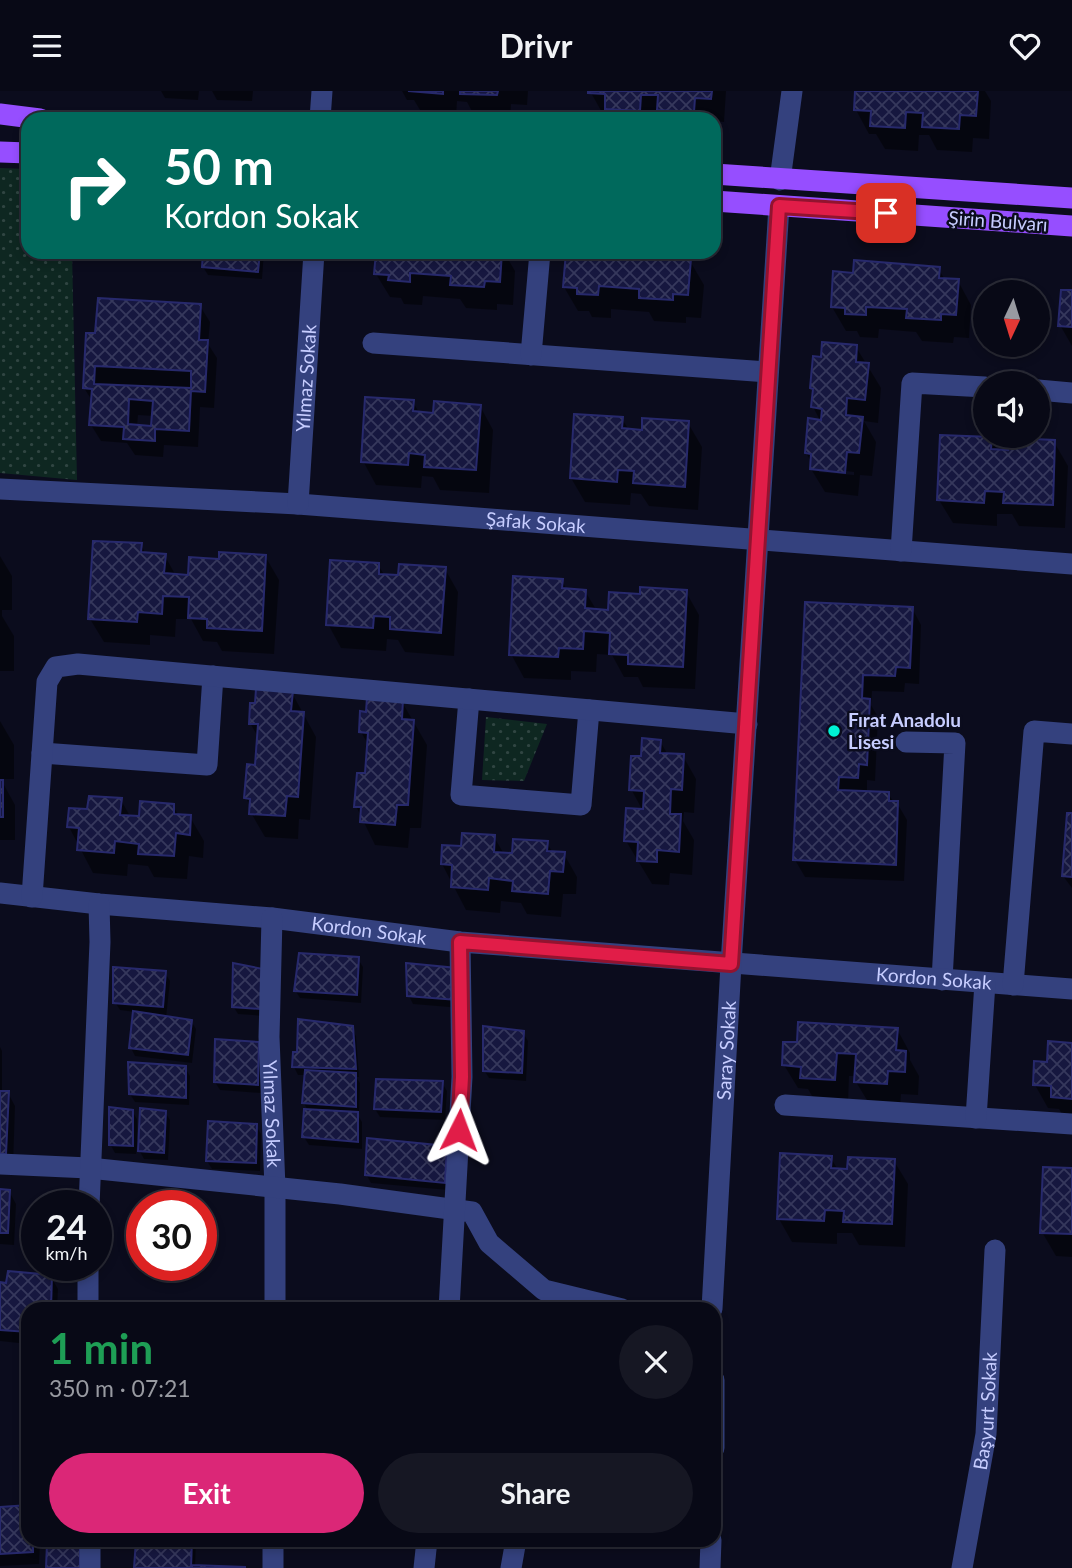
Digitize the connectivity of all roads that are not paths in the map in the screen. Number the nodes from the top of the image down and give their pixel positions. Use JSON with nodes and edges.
{"nodes":[{"id":1,"x":322,"y":91,"type":"edge"},
{"id":2,"x":792,"y":91,"type":"edge"},
{"id":3,"x":320,"y":112,"type":"edge"},
{"id":4,"x":0,"y":114,"type":"edge"},
{"id":5,"x":21,"y":117,"type":"edge"},
{"id":6,"x":0,"y":152,"type":"edge"},
{"id":7,"x":21,"y":153,"type":"edge"},
{"id":8,"x":721,"y":175,"type":"edge"},
{"id":9,"x":780,"y":180,"type":"junction"},
{"id":10,"x":1072,"y":198,"type":"edge"},
{"id":11,"x":721,"y":202,"type":"edge"},
{"id":12,"x":779,"y":206,"type":"junction"},
{"id":13,"x":1072,"y":226,"type":"edge"},
{"id":14,"x":314,"y":259,"type":"edge"},
{"id":15,"x":539,"y":259,"type":"edge"},
{"id":16,"x":373,"y":343,"type":"dead end"},
{"id":17,"x":531,"y":355,"type":"junction"},
{"id":18,"x":767,"y":372,"type":"junction"},
{"id":19,"x":973,"y":386,"type":"edge"},
{"id":20,"x":1050,"y":391,"type":"edge"},
{"id":21,"x":1072,"y":393,"type":"edge"},
{"id":22,"x":0,"y":489,"type":"edge"},
{"id":23,"x":298,"y":504,"type":"junction"},
{"id":24,"x":758,"y":540,"type":"junction"},
{"id":25,"x":901,"y":551,"type":"junction"},
{"id":26,"x":1072,"y":564,"type":"edge"},
{"id":27,"x":213,"y":676,"type":"junction"},
{"id":28,"x":469,"y":699,"type":"junction"},
{"id":29,"x":589,"y":710,"type":"junction"},
{"id":30,"x":747,"y":725,"type":"junction"},
{"id":31,"x":1072,"y":734,"type":"edge"},
{"id":32,"x":906,"y":742,"type":"dead end"},
{"id":33,"x":42,"y":753,"type":"junction"},
{"id":34,"x":0,"y":893,"type":"edge"},
{"id":35,"x":32,"y":897,"type":"junction"},
{"id":36,"x":99,"y":904,"type":"junction"},
{"id":37,"x":272,"y":918,"type":"junction"},
{"id":38,"x":460,"y":942,"type":"junction"},
{"id":39,"x":731,"y":964,"type":"junction"},
{"id":40,"x":943,"y":980,"type":"junction"},
{"id":41,"x":985,"y":983,"type":"junction"},
{"id":42,"x":1013,"y":985,"type":"junction"},
{"id":43,"x":1072,"y":989,"type":"edge"},
{"id":44,"x":785,"y":1105,"type":"dead end"},
{"id":45,"x":976,"y":1118,"type":"junction"},
{"id":46,"x":1072,"y":1124,"type":"edge"},
{"id":47,"x":0,"y":1164,"type":"edge"},
{"id":48,"x":89,"y":1168,"type":"junction"},
{"id":49,"x":275,"y":1188,"type":"junction"},
{"id":50,"x":89,"y":1190,"type":"edge"},
{"id":51,"x":455,"y":1209,"type":"junction"},
{"id":52,"x":995,"y":1250,"type":"dead end"},
{"id":53,"x":89,"y":1281,"type":"edge"},
{"id":54,"x":543,"y":1299,"type":"edge"},
{"id":55,"x":88,"y":1302,"type":"edge"},
{"id":56,"x":275,"y":1302,"type":"edge"},
{"id":57,"x":449,"y":1302,"type":"edge"},
{"id":58,"x":567,"y":1302,"type":"edge"},
{"id":59,"x":712,"y":1302,"type":"edge"},
{"id":60,"x":90,"y":1547,"type":"edge"},
{"id":61,"x":273,"y":1547,"type":"edge"},
{"id":62,"x":426,"y":1547,"type":"edge"},
{"id":63,"x":515,"y":1547,"type":"edge"},
{"id":64,"x":711,"y":1547,"type":"edge"},
{"id":65,"x":90,"y":1568,"type":"edge"},
{"id":66,"x":273,"y":1568,"type":"edge"},
{"id":67,"x":424,"y":1568,"type":"edge"},
{"id":68,"x":512,"y":1568,"type":"edge"},
{"id":69,"x":710,"y":1568,"type":"edge"},
{"id":70,"x":962,"y":1568,"type":"edge"}],
"edges":[{"from":1,"to":3,"type":"street"},
{"from":2,"to":9,"type":"street"},
{"from":4,"to":5,"type":"main road"},
{"from":6,"to":7,"type":"main road"},
{"from":8,"to":9,"type":"main road","name":"Şirin Bulvarı"},
{"from":9,"to":10,"type":"main road","name":"Şirin Bulvarı"},
{"from":11,"to":12,"type":"main road","name":"Şirin Bulvarı"},
{"from":12,"to":13,"type":"main road","name":"Şirin Bulvarı"},
{"from":12,"to":18,"type":"street","name":"Saray Sokak"},
{"from":14,"to":23,"type":"street","name":"Yılmaz Sokak"},
{"from":15,"to":17,"type":"street"},
{"from":16,"to":17,"type":"street"},
{"from":17,"to":18,"type":"street"},
{"from":18,"to":24,"type":"street","name":"Saray Sokak"},
{"from":19,"to":25,"type":"street"},
{"from":20,"to":21,"type":"street"},
{"from":22,"to":23,"type":"street","name":"Şafak Sokak"},
{"from":23,"to":24,"type":"street","name":"Şafak Sokak"},
{"from":24,"to":25,"type":"street","name":"Şafak Sokak"},
{"from":24,"to":30,"type":"street","name":"Saray Sokak"},
{"from":25,"to":26,"type":"street","name":"Şafak Sokak"},
{"from":27,"to":28,"type":"street"},
{"from":27,"to":33,"type":"street"},
{"from":27,"to":33,"type":"street"},
{"from":28,"to":29,"type":"street"},
{"from":28,"to":29,"type":"street"},
{"from":29,"to":30,"type":"street"},
{"from":30,"to":39,"type":"street","name":"Saray Sokak"},
{"from":31,"to":42,"type":"street"},
{"from":32,"to":40,"type":"street"},
{"from":33,"to":35,"type":"street"},
{"from":34,"to":35,"type":"street","name":"Kordon Sokak"},
{"from":35,"to":36,"type":"street","name":"Kordon Sokak"},
{"from":36,"to":37,"type":"street","name":"Kordon Sokak"},
{"from":36,"to":48,"type":"street"},
{"from":37,"to":38,"type":"street","name":"Kordon Sokak"},
{"from":37,"to":49,"type":"street","name":"Yılmaz Sokak"},
{"from":38,"to":39,"type":"street","name":"Kordon Sokak"},
{"from":38,"to":51,"type":"street"},
{"from":39,"to":40,"type":"street","name":"Kordon Sokak"},
{"from":39,"to":59,"type":"street","name":"Saray Sokak"},
{"from":40,"to":41,"type":"street","name":"Kordon Sokak"},
{"from":41,"to":42,"type":"street","name":"Kordon Sokak"},
{"from":41,"to":45,"type":"street"},
{"from":42,"to":43,"type":"street","name":"Kordon Sokak"},
{"from":44,"to":45,"type":"street"},
{"from":45,"to":46,"type":"street"},
{"from":47,"to":48,"type":"street"},
{"from":48,"to":49,"type":"street"},
{"from":48,"to":50,"type":"street"},
{"from":49,"to":51,"type":"street"},
{"from":49,"to":56,"type":"street","name":"Yılmaz Sokak"},
{"from":51,"to":54,"type":"street"},
{"from":51,"to":57,"type":"street"},
{"from":52,"to":70,"type":"street","name":"Başyurt Sokak"},
{"from":53,"to":55,"type":"street"},
{"from":54,"to":58,"type":"street"},
{"from":60,"to":65,"type":"street"},
{"from":61,"to":66,"type":"street"},
{"from":62,"to":67,"type":"street"},
{"from":63,"to":68,"type":"street"},
{"from":64,"to":69,"type":"street"}]}
